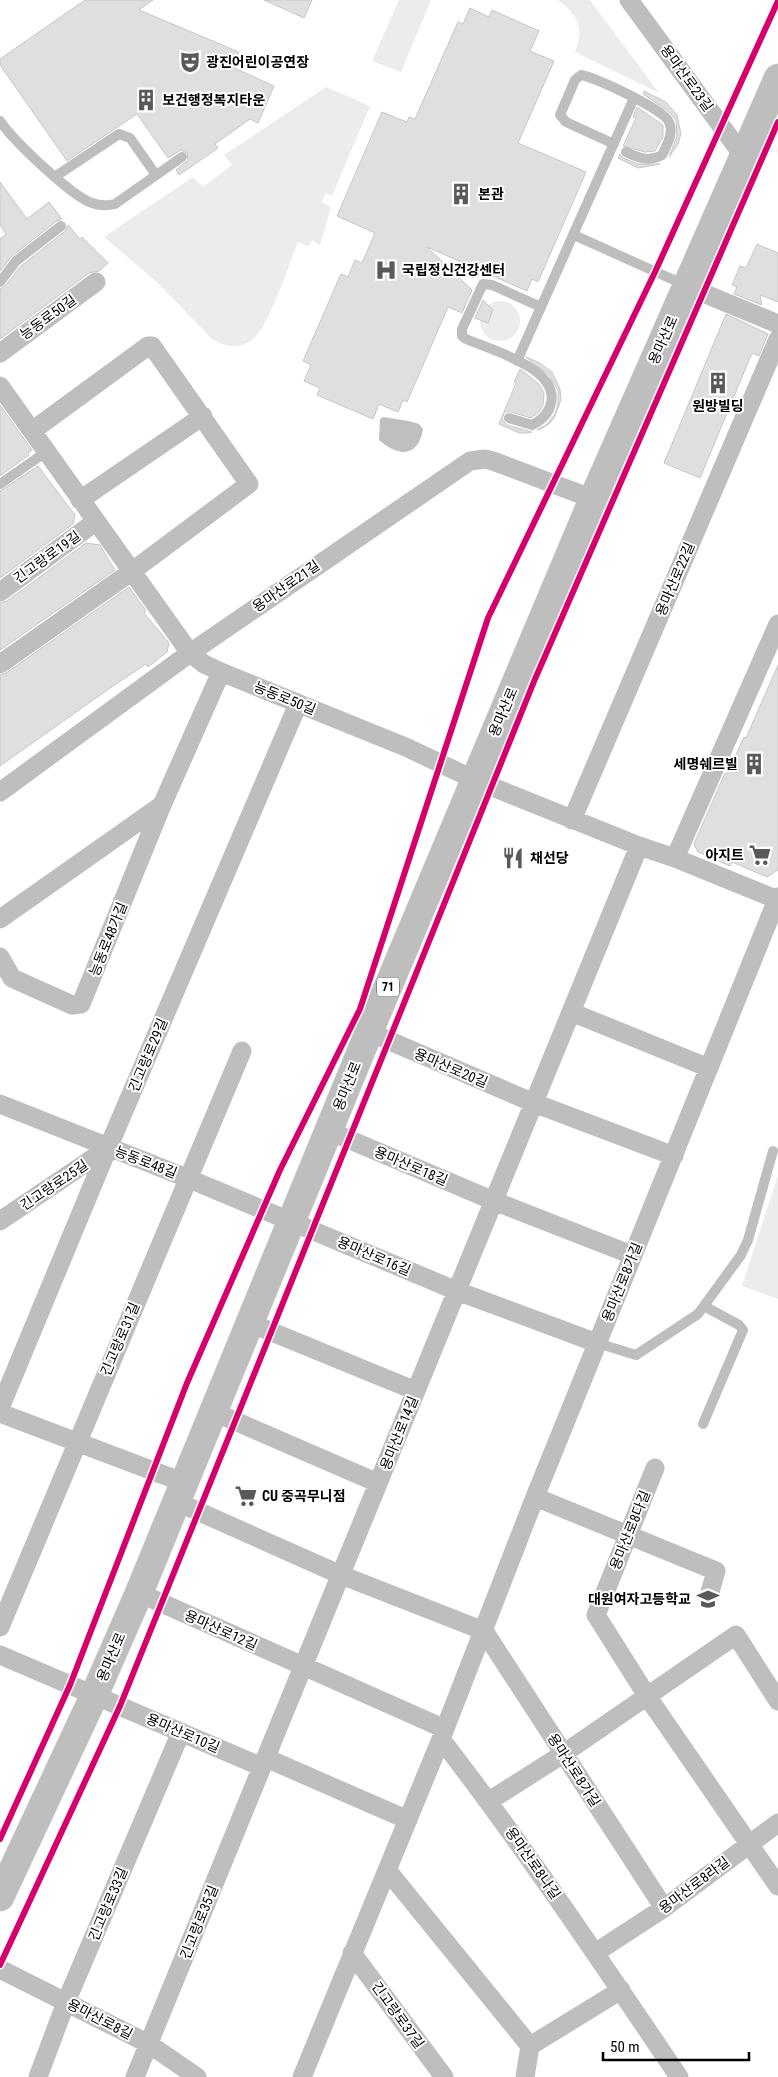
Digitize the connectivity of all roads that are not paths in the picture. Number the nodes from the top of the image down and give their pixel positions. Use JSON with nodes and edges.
{"nodes":[{"id":1,"x":629,"y":0,"type":"edge"},
{"id":2,"x":778,"y":78,"type":"edge"},
{"id":3,"x":634,"y":98,"type":"junction"},
{"id":4,"x":772,"y":108,"type":"edge"},
{"id":5,"x":0,"y":121,"type":"edge"},
{"id":6,"x":614,"y":144,"type":"junction"},
{"id":7,"x":626,"y":152,"type":"dead end"},
{"id":8,"x":182,"y":156,"type":"dead end"},
{"id":9,"x":744,"y":157,"type":"junction"},
{"id":10,"x":156,"y":175,"type":"junction"},
{"id":11,"x":56,"y":176,"type":"junction"},
{"id":12,"x":62,"y":226,"type":"dead end"},
{"id":13,"x":574,"y":234,"type":"junction"},
{"id":14,"x":0,"y":282,"type":"edge"},
{"id":15,"x":96,"y":282,"type":"dead end"},
{"id":16,"x":686,"y":286,"type":"junction"},
{"id":17,"x":541,"y":307,"type":"junction"},
{"id":18,"x":778,"y":324,"type":"edge"},
{"id":19,"x":778,"y":339,"type":"edge"},
{"id":20,"x":0,"y":353,"type":"edge"},
{"id":21,"x":517,"y":361,"type":"junction"},
{"id":22,"x":0,"y":386,"type":"edge"},
{"id":23,"x":203,"y":416,"type":"junction"},
{"id":24,"x":509,"y":418,"type":"dead end"},
{"id":25,"x":32,"y":431,"type":"junction"},
{"id":26,"x":46,"y":452,"type":"junction"},
{"id":27,"x":0,"y":484,"type":"edge"},
{"id":28,"x":593,"y":499,"type":"junction"},
{"id":29,"x":80,"y":500,"type":"junction"},
{"id":30,"x":95,"y":522,"type":"junction"},
{"id":31,"x":131,"y":572,"type":"junction"},
{"id":32,"x":0,"y":592,"type":"edge"},
{"id":33,"x":778,"y":624,"type":"edge"},
{"id":34,"x":190,"y":653,"type":"junction"},
{"id":35,"x":0,"y":664,"type":"edge"},
{"id":36,"x":221,"y":672,"type":"junction"},
{"id":37,"x":298,"y":704,"type":"junction"},
{"id":38,"x":475,"y":780,"type":"junction"},
{"id":39,"x":0,"y":792,"type":"edge"},
{"id":40,"x":162,"y":805,"type":"junction"},
{"id":41,"x":572,"y":820,"type":"junction"},
{"id":42,"x":639,"y":846,"type":"junction"},
{"id":43,"x":675,"y":858,"type":"junction"},
{"id":44,"x":778,"y":899,"type":"edge"},
{"id":45,"x":0,"y":919,"type":"edge"},
{"id":46,"x":0,"y":957,"type":"edge"},
{"id":47,"x":6,"y":984,"type":"edge"},
{"id":48,"x":571,"y":1012,"type":"junction"},
{"id":49,"x":369,"y":1032,"type":"junction"},
{"id":50,"x":242,"y":1051,"type":"dead end"},
{"id":51,"x":709,"y":1068,"type":"junction"},
{"id":52,"x":534,"y":1103,"type":"junction"},
{"id":53,"x":0,"y":1104,"type":"edge"},
{"id":54,"x":329,"y":1131,"type":"junction"},
{"id":55,"x":108,"y":1148,"type":"junction"},
{"id":56,"x":773,"y":1151,"type":"dead end"},
{"id":57,"x":674,"y":1156,"type":"junction"},
{"id":58,"x":187,"y":1178,"type":"junction"},
{"id":59,"x":494,"y":1201,"type":"junction"},
{"id":60,"x":0,"y":1221,"type":"edge"},
{"id":61,"x":292,"y":1222,"type":"junction"},
{"id":62,"x":632,"y":1255,"type":"junction"},
{"id":63,"x":457,"y":1291,"type":"junction"},
{"id":64,"x":704,"y":1306,"type":"junction"},
{"id":65,"x":250,"y":1323,"type":"junction"},
{"id":66,"x":597,"y":1343,"type":"junction"},
{"id":67,"x":416,"y":1391,"type":"junction"},
{"id":68,"x":0,"y":1408,"type":"edge"},
{"id":69,"x":214,"y":1412,"type":"junction"},
{"id":70,"x":0,"y":1413,"type":"edge"},
{"id":71,"x":702,"y":1424,"type":"dead end"},
{"id":72,"x":77,"y":1442,"type":"junction"},
{"id":73,"x":654,"y":1468,"type":"dead end"},
{"id":74,"x":378,"y":1482,"type":"junction"},
{"id":75,"x":181,"y":1493,"type":"junction"},
{"id":76,"x":535,"y":1497,"type":"junction"},
{"id":77,"x":628,"y":1535,"type":"junction"},
{"id":78,"x":341,"y":1575,"type":"junction"},
{"id":79,"x":138,"y":1593,"type":"junction"},
{"id":80,"x":708,"y":1600,"type":"dead end"},
{"id":81,"x":0,"y":1627,"type":"edge"},
{"id":82,"x":484,"y":1631,"type":"junction"},
{"id":83,"x":0,"y":1655,"type":"edge"},
{"id":84,"x":303,"y":1667,"type":"junction"},
{"id":85,"x":94,"y":1696,"type":"junction"},
{"id":86,"x":647,"y":1696,"type":"junction"},
{"id":87,"x":778,"y":1701,"type":"edge"},
{"id":88,"x":181,"y":1732,"type":"junction"},
{"id":89,"x":443,"y":1734,"type":"junction"},
{"id":90,"x":563,"y":1754,"type":"junction"},
{"id":91,"x":264,"y":1762,"type":"junction"},
{"id":92,"x":489,"y":1801,"type":"junction"},
{"id":93,"x":408,"y":1820,"type":"junction"},
{"id":94,"x":778,"y":1824,"type":"edge"},
{"id":95,"x":749,"y":1844,"type":"junction"},
{"id":96,"x":387,"y":1870,"type":"junction"},
{"id":97,"x":778,"y":1886,"type":"edge"},
{"id":98,"x":0,"y":1897,"type":"edge"},
{"id":99,"x":664,"y":1908,"type":"junction"},
{"id":100,"x":595,"y":1952,"type":"junction"},
{"id":101,"x":352,"y":1953,"type":"junction"},
{"id":102,"x":0,"y":1969,"type":"edge"},
{"id":103,"x":621,"y":1990,"type":"junction"},
{"id":104,"x":66,"y":2002,"type":"junction"},
{"id":105,"x":149,"y":2044,"type":"junction"},
{"id":106,"x":530,"y":2046,"type":"junction"},
{"id":107,"x":38,"y":2077,"type":"edge"},
{"id":108,"x":136,"y":2077,"type":"edge"},
{"id":109,"x":197,"y":2077,"type":"edge"},
{"id":110,"x":302,"y":2077,"type":"edge"},
{"id":111,"x":444,"y":2077,"type":"edge"},
{"id":112,"x":524,"y":2077,"type":"edge"},
{"id":113,"x":679,"y":2077,"type":"edge"}],
"edges":[{"from":1,"to":9,"type":"street","name":"용마산로23길"},
{"from":2,"to":4,"type":"main road","name":"용마산로","number":"71"},
{"from":3,"to":6,"type":"lane"},
{"from":3,"to":6,"type":"lane"},
{"from":3,"to":7,"type":"lane"},
{"from":4,"to":9,"type":"main road","name":"용마산로","number":"71"},
{"from":5,"to":11,"type":"lane"},
{"from":6,"to":13,"type":"lane"},
{"from":8,"to":10,"type":"lane"},
{"from":9,"to":16,"type":"main road","name":"용마산로","number":"71"},
{"from":10,"to":11,"type":"lane"},
{"from":10,"to":11,"type":"lane"},
{"from":12,"to":14,"type":"lane"},
{"from":13,"to":16,"type":"lane"},
{"from":13,"to":17,"type":"lane"},
{"from":15,"to":20,"type":"street","name":"능동로50길"},
{"from":16,"to":18,"type":"street"},
{"from":16,"to":28,"type":"main road","name":"용마산로","number":"71"},
{"from":17,"to":21,"type":"lane"},
{"from":17,"to":21,"type":"lane"},
{"from":19,"to":41,"type":"street","name":"용마산로22길"},
{"from":21,"to":24,"type":"lane"},
{"from":22,"to":25,"type":"street","name":"능동로50길"},
{"from":23,"to":25,"type":"street"},
{"from":23,"to":29,"type":"street"},
{"from":23,"to":31,"type":"street"},
{"from":25,"to":26,"type":"street","name":"능동로50길"},
{"from":26,"to":27,"type":"lane"},
{"from":26,"to":29,"type":"street","name":"능동로50길"},
{"from":28,"to":34,"type":"street","name":"용마산로21길"},
{"from":28,"to":38,"type":"main road","name":"용마산로","number":"71"},
{"from":29,"to":30,"type":"street","name":"능동로50길"},
{"from":30,"to":31,"type":"street","name":"능동로50길"},
{"from":30,"to":32,"type":"street","name":"긴고랑로19길"},
{"from":31,"to":34,"type":"street","name":"능동로50길"},
{"from":31,"to":35,"type":"street"},
{"from":33,"to":43,"type":"street"},
{"from":34,"to":36,"type":"street","name":"능동로50길"},
{"from":34,"to":39,"type":"street","name":"용마산로21길"},
{"from":36,"to":37,"type":"street","name":"능동로50길"},
{"from":36,"to":40,"type":"street","name":"능동로48가길"},
{"from":37,"to":38,"type":"street","name":"능동로50길"},
{"from":37,"to":55,"type":"street","name":"긴고랑로29길"},
{"from":38,"to":41,"type":"street"},
{"from":38,"to":49,"type":"main road","name":"용마산로","number":"71"},
{"from":40,"to":45,"type":"street"},
{"from":40,"to":47,"type":"street","name":"능동로48가길"},
{"from":41,"to":42,"type":"street"},
{"from":42,"to":43,"type":"street"},
{"from":42,"to":48,"type":"street"},
{"from":43,"to":44,"type":"street"},
{"from":44,"to":51,"type":"street","name":"용마산로8가길"},
{"from":46,"to":47,"type":"street","name":"능동로48가길"},
{"from":48,"to":51,"type":"street"},
{"from":48,"to":52,"type":"street"},
{"from":49,"to":52,"type":"street","name":"용마산로20길"},
{"from":49,"to":54,"type":"main road","name":"용마산로","number":"71"},
{"from":50,"to":58,"type":"street","name":"긴고랑로31길"},
{"from":51,"to":57,"type":"street","name":"용마산로8가길"},
{"from":52,"to":57,"type":"street","name":"용마산로20길"},
{"from":52,"to":59,"type":"street"},
{"from":53,"to":55,"type":"street","name":"능동로48길"},
{"from":54,"to":59,"type":"street","name":"용마산로18길"},
{"from":54,"to":61,"type":"main road","name":"용마산로","number":"71"},
{"from":55,"to":58,"type":"street","name":"능동로48길"},
{"from":55,"to":60,"type":"street","name":"긴고랑로25길"},
{"from":55,"to":68,"type":"street","name":"긴고랑로29길"},
{"from":56,"to":64,"type":"lane"},
{"from":57,"to":62,"type":"street","name":"용마산로8가길"},
{"from":58,"to":61,"type":"street","name":"능동로48길"},
{"from":58,"to":72,"type":"street","name":"긴고랑로31길"},
{"from":59,"to":62,"type":"street","name":"용마산로18길"},
{"from":59,"to":63,"type":"street"},
{"from":61,"to":63,"type":"street","name":"용마산로16길"},
{"from":61,"to":65,"type":"main road","name":"용마산로","number":"71"},
{"from":62,"to":66,"type":"street","name":"용마산로8가길"},
{"from":63,"to":66,"type":"street","name":"용마산로16길"},
{"from":63,"to":67,"type":"street","name":"용마산로14길"},
{"from":64,"to":66,"type":"lane"},
{"from":64,"to":71,"type":"lane"},
{"from":65,"to":67,"type":"street"},
{"from":65,"to":69,"type":"main road","name":"용마산로","number":"71"},
{"from":66,"to":76,"type":"street","name":"용마산로8가길"},
{"from":67,"to":74,"type":"street","name":"용마산로14길"},
{"from":69,"to":74,"type":"street"},
{"from":69,"to":75,"type":"main road","name":"용마산로","number":"71"},
{"from":70,"to":72,"type":"street"},
{"from":72,"to":75,"type":"street"},
{"from":72,"to":81,"type":"street","name":"긴고랑로31길"},
{"from":73,"to":77,"type":"street","name":"용마산로8다길"},
{"from":74,"to":78,"type":"street","name":"용마산로14길"},
{"from":75,"to":78,"type":"street"},
{"from":75,"to":79,"type":"main road","name":"용마산로","number":"71"},
{"from":76,"to":77,"type":"street"},
{"from":76,"to":82,"type":"street","name":"용마산로8가길"},
{"from":77,"to":80,"type":"street"},
{"from":77,"to":86,"type":"street","name":"용마산로8다길"},
{"from":78,"to":82,"type":"street"},
{"from":78,"to":84,"type":"street"},
{"from":79,"to":84,"type":"street","name":"용마산로12길"},
{"from":79,"to":85,"type":"main road","name":"용마산로","number":"71"},
{"from":82,"to":89,"type":"street","name":"용마산로8가길"},
{"from":82,"to":90,"type":"street","name":"용마산로8가길"},
{"from":83,"to":85,"type":"street","name":"용마산로10길"},
{"from":84,"to":89,"type":"street","name":"용마산로12길"},
{"from":84,"to":91,"type":"street"},
{"from":85,"to":88,"type":"street","name":"용마산로10길"},
{"from":85,"to":98,"type":"main road","name":"용마산로","number":"71"},
{"from":86,"to":87,"type":"street"},
{"from":86,"to":90,"type":"street"},
{"from":86,"to":95,"type":"street","name":"용마산로8다길"},
{"from":88,"to":91,"type":"street","name":"용마산로10길"},
{"from":88,"to":104,"type":"street","name":"긴고랑로33길"},
{"from":89,"to":92,"type":"street","name":"용마산로8나길"},
{"from":89,"to":93,"type":"street","name":"용마산로8가길"},
{"from":90,"to":92,"type":"street"},
{"from":90,"to":99,"type":"street","name":"용마산로8가길"},
{"from":91,"to":93,"type":"street","name":"용마산로10길"},
{"from":91,"to":105,"type":"street","name":"긴고랑로35길"},
{"from":92,"to":100,"type":"street","name":"용마산로8나길"},
{"from":93,"to":96,"type":"street","name":"용마산로8가길"},
{"from":94,"to":95,"type":"street","name":"용마산로8라길"},
{"from":95,"to":97,"type":"street"},
{"from":95,"to":99,"type":"street","name":"용마산로8라길"},
{"from":96,"to":101,"type":"street","name":"용마산로8가길"},
{"from":96,"to":106,"type":"street"},
{"from":99,"to":100,"type":"street","name":"용마산로8라길"},
{"from":100,"to":103,"type":"street","name":"용마산로8나길"},
{"from":101,"to":110,"type":"street","name":"용마산로8가길"},
{"from":101,"to":111,"type":"street","name":"긴고랑로37길"},
{"from":102,"to":104,"type":"street","name":"용마산로8길"},
{"from":103,"to":106,"type":"street"},
{"from":103,"to":113,"type":"street","name":"용마산로8나길"},
{"from":104,"to":105,"type":"street","name":"용마산로8길"},
{"from":104,"to":107,"type":"street","name":"긴고랑로33길"},
{"from":105,"to":108,"type":"street","name":"긴고랑로35길"},
{"from":105,"to":109,"type":"street","name":"용마산로8길"},
{"from":106,"to":112,"type":"street"}]}
